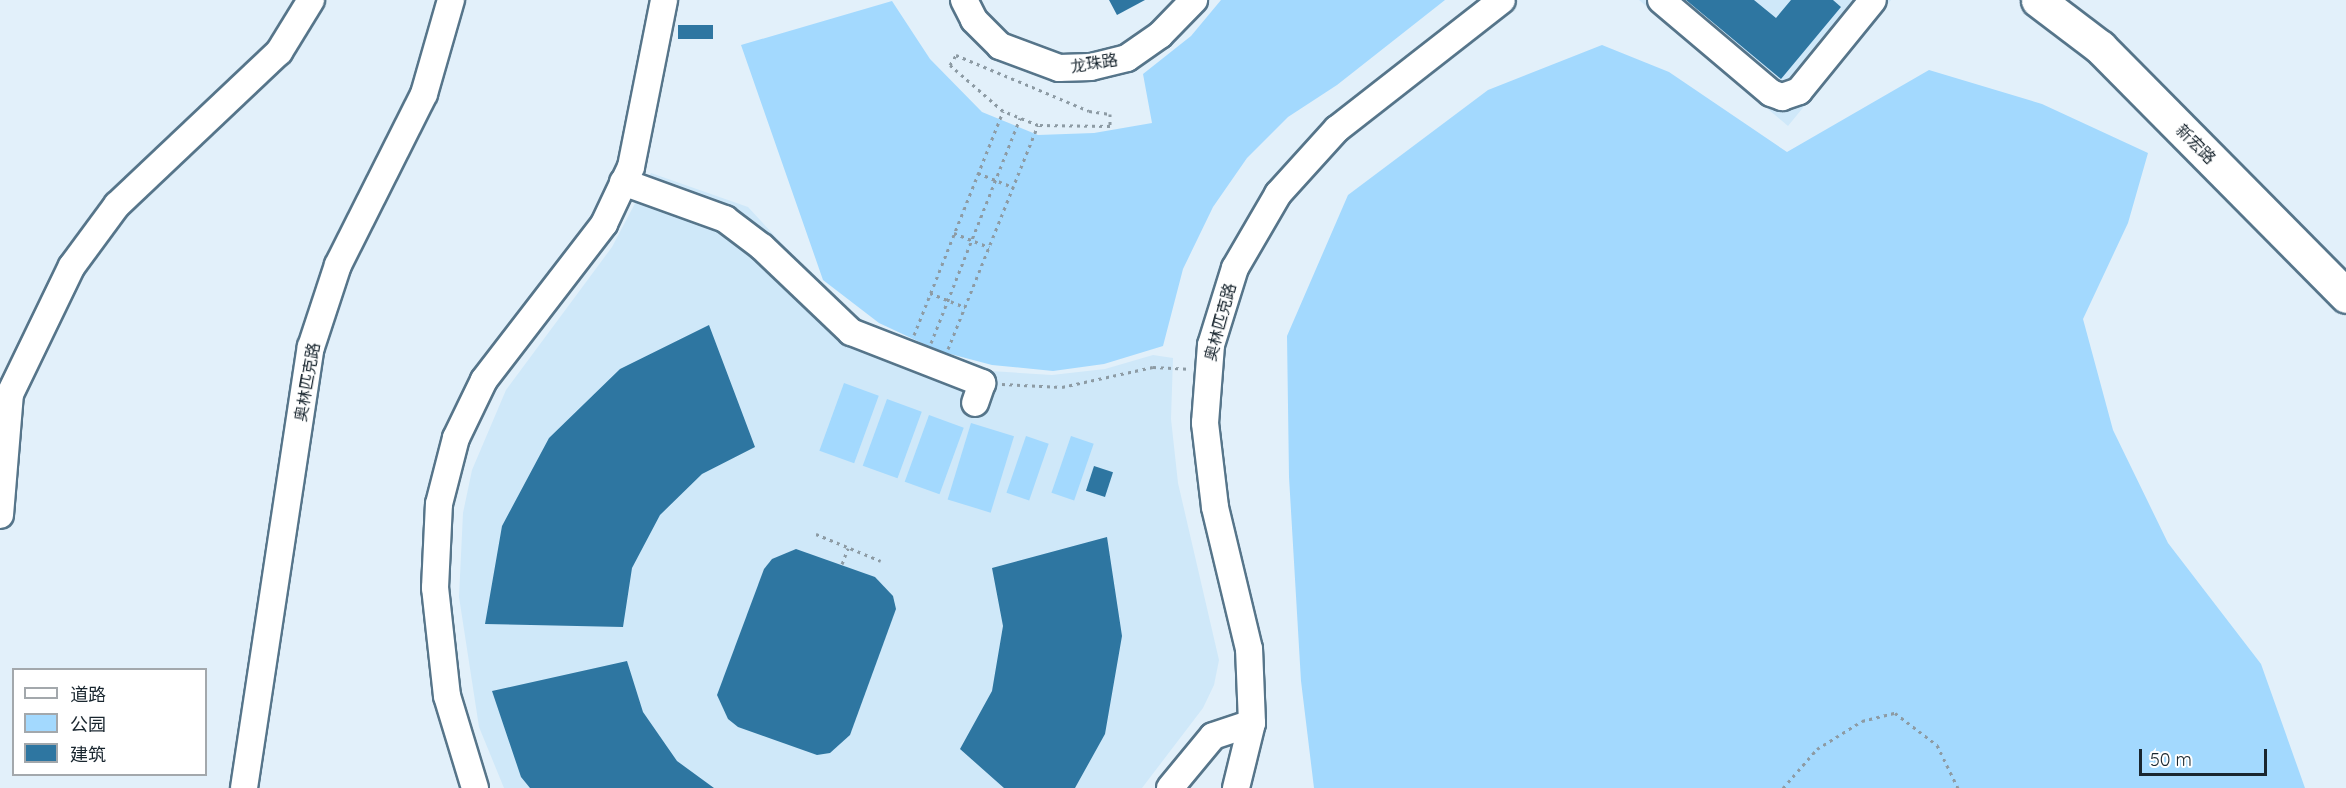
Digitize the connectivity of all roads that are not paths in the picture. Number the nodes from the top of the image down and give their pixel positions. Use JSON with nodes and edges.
{"nodes":[{"id":1,"x":311,"y":0,"type":"edge"},
{"id":2,"x":451,"y":0,"type":"edge"},
{"id":3,"x":664,"y":0,"type":"edge"},
{"id":4,"x":964,"y":0,"type":"edge"},
{"id":5,"x":1194,"y":0,"type":"edge"},
{"id":6,"x":1502,"y":0,"type":"edge"},
{"id":7,"x":1660,"y":0,"type":"edge"},
{"id":8,"x":1873,"y":0,"type":"edge"},
{"id":9,"x":2038,"y":0,"type":"edge"},
{"id":10,"x":623,"y":182,"type":"junction"},
{"id":11,"x":2346,"y":296,"type":"edge"},
{"id":12,"x":5,"y":392,"type":"edge"},
{"id":13,"x":979,"y":393,"type":"road end"},
{"id":14,"x":0,"y":515,"type":"edge"},
{"id":15,"x":1252,"y":723,"type":"junction"},
{"id":16,"x":244,"y":788,"type":"edge"},
{"id":17,"x":475,"y":788,"type":"edge"},
{"id":18,"x":1170,"y":788,"type":"edge"},
{"id":19,"x":1236,"y":788,"type":"edge"}],
"edges":[{"from":1,"to":12,"type":"street"},
{"from":2,"to":16,"type":"street","name":"奥林匹克路"},
{"from":3,"to":10,"type":"street"},
{"from":4,"to":5,"type":"street","name":"龙珠路"},
{"from":6,"to":15,"type":"street","name":"奥林匹克路"},
{"from":7,"to":8,"type":"street"},
{"from":9,"to":11,"type":"main road","name":"新宏路"},
{"from":10,"to":13,"type":"street"},
{"from":10,"to":17,"type":"street"},
{"from":12,"to":14,"type":"street"},
{"from":15,"to":18,"type":"street"},
{"from":15,"to":19,"type":"street","name":"奥林匹克路"}]}
